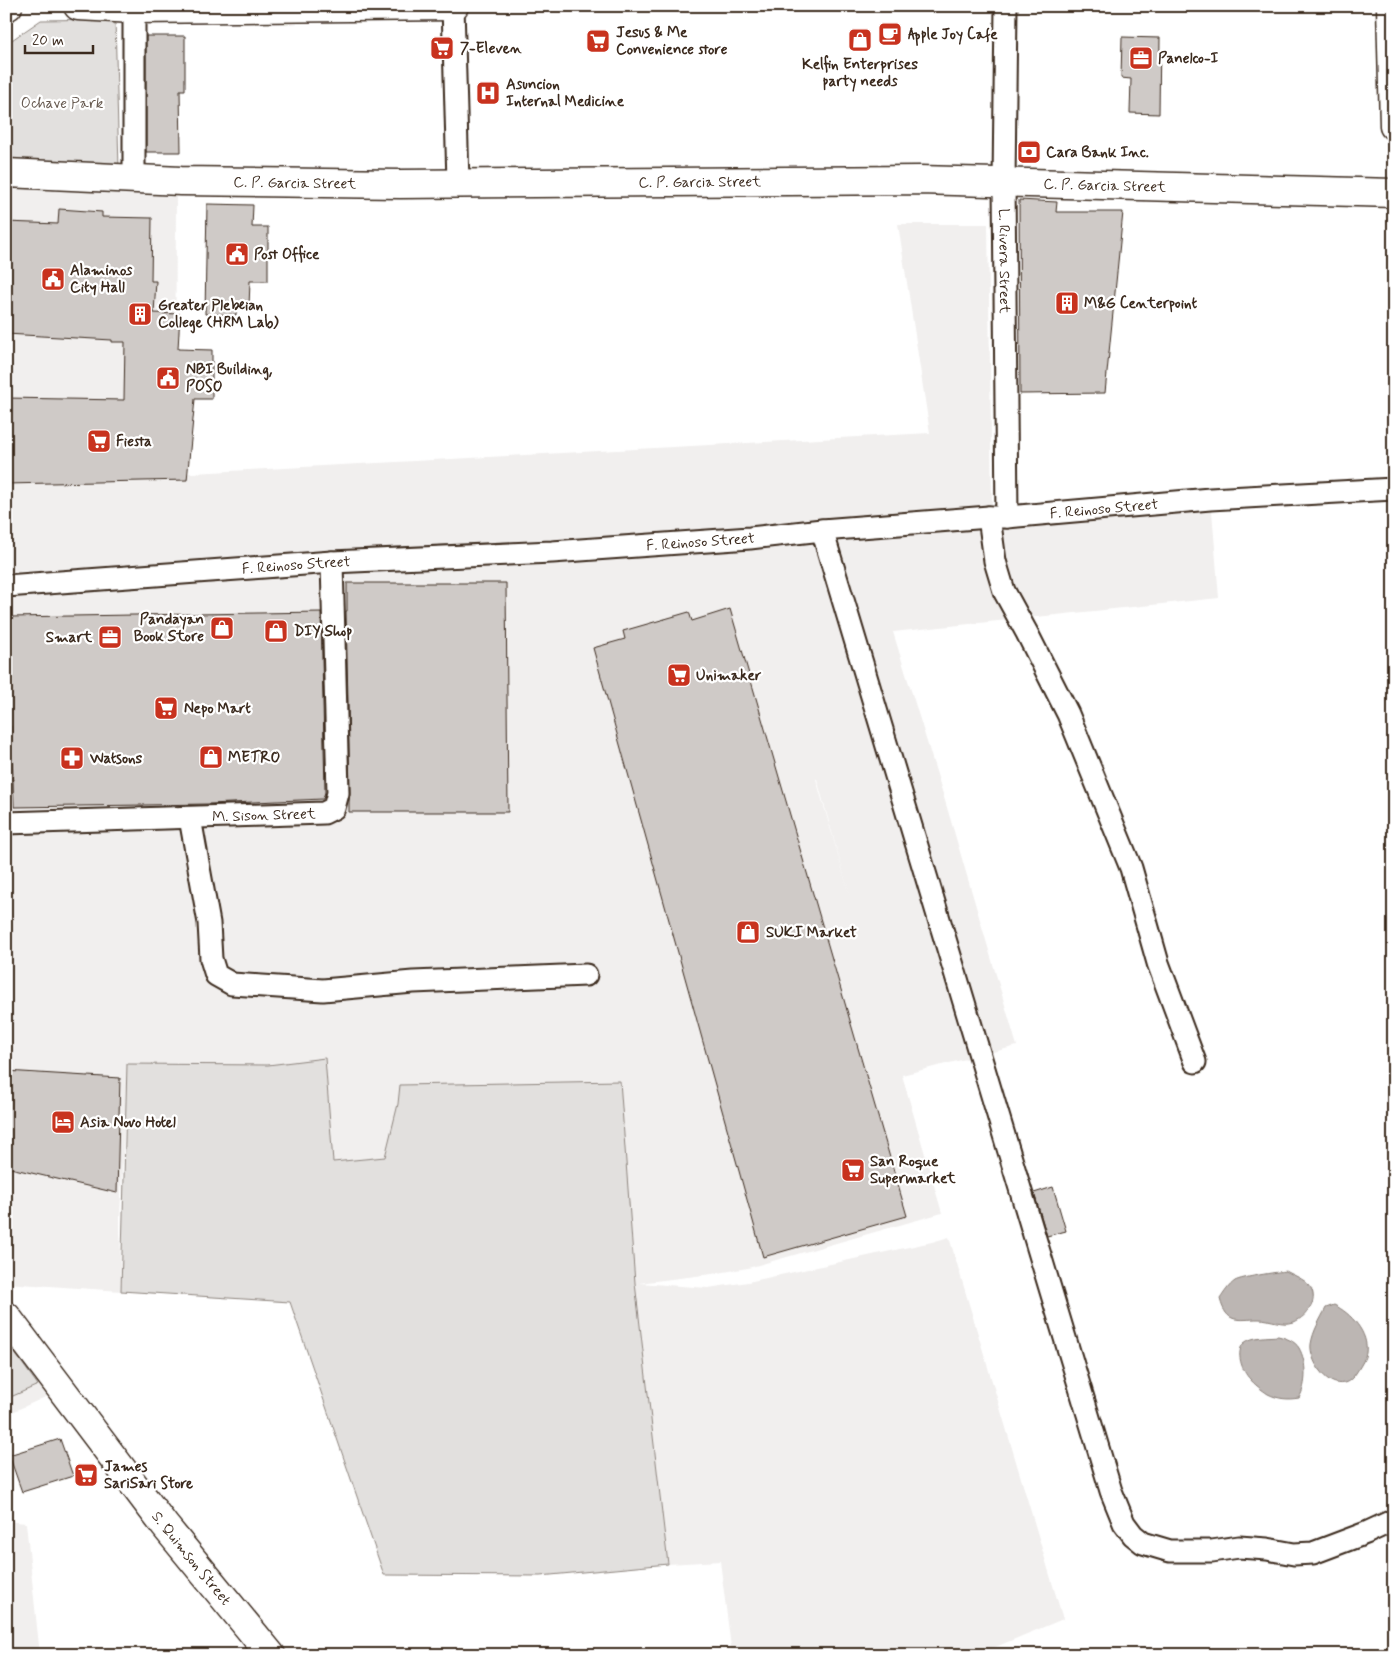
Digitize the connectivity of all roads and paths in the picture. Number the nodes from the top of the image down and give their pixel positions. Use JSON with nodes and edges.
{"nodes":[{"id":1,"x":78,"y":6,"type":"edge"},
{"id":2,"x":454,"y":6,"type":"edge"},
{"id":3,"x":1006,"y":6,"type":"edge"},
{"id":4,"x":1391,"y":6,"type":"edge"},
{"id":5,"x":134,"y":8,"type":"edge"},
{"id":6,"x":1394,"y":126,"type":"edge"},
{"id":7,"x":6,"y":173,"type":"edge"},
{"id":8,"x":134,"y":178,"type":"junction"},
{"id":9,"x":458,"y":182,"type":"junction"},
{"id":10,"x":1004,"y":182,"type":"junction"},
{"id":11,"x":1394,"y":193,"type":"edge"},
{"id":12,"x":1394,"y":489,"type":"edge"},
{"id":13,"x":998,"y":517,"type":"junction"},
{"id":14,"x":822,"y":530,"type":"junction"},
{"id":15,"x":332,"y":562,"type":"junction"},
{"id":16,"x":6,"y":586,"type":"edge"},
{"id":17,"x":190,"y":818,"type":"junction"},
{"id":18,"x":6,"y":823,"type":"edge"},
{"id":19,"x":586,"y":975,"type":"dead end"},
{"id":20,"x":1196,"y":1062,"type":"dead end"},
{"id":21,"x":6,"y":1316,"type":"edge"},
{"id":22,"x":1394,"y":1520,"type":"edge"},
{"id":23,"x":271,"y":1655,"type":"edge"}],
"edges":[{"from":1,"to":5,"type":"street"},
{"from":2,"to":5,"type":"street"},
{"from":2,"to":9,"type":"street"},
{"from":3,"to":10,"type":"street","name":"L. Rivera Street"},
{"from":4,"to":6,"type":"street"},
{"from":5,"to":8,"type":"street"},
{"from":7,"to":8,"type":"street","name":"C. P. Garcia Street"},
{"from":8,"to":9,"type":"street","name":"C. P. Garcia Street"},
{"from":9,"to":10,"type":"street","name":"C. P. Garcia Street"},
{"from":10,"to":11,"type":"street","name":"C. P. Garcia Street"},
{"from":10,"to":13,"type":"street","name":"L. Rivera Street"},
{"from":12,"to":13,"type":"street","name":"F. Reinoso Street"},
{"from":13,"to":14,"type":"street","name":"F. Reinoso Street"},
{"from":13,"to":20,"type":"street","name":"L. Rivera Street"},
{"from":14,"to":15,"type":"street","name":"F. Reinoso Street"},
{"from":14,"to":22,"type":"street"},
{"from":15,"to":16,"type":"street","name":"F. Reinoso Street"},
{"from":15,"to":17,"type":"street","name":"M. Sison Street"},
{"from":17,"to":18,"type":"street","name":"M. Sison Street"},
{"from":17,"to":19,"type":"street"},
{"from":21,"to":23,"type":"street","name":"S. Quimson Street"}]}
